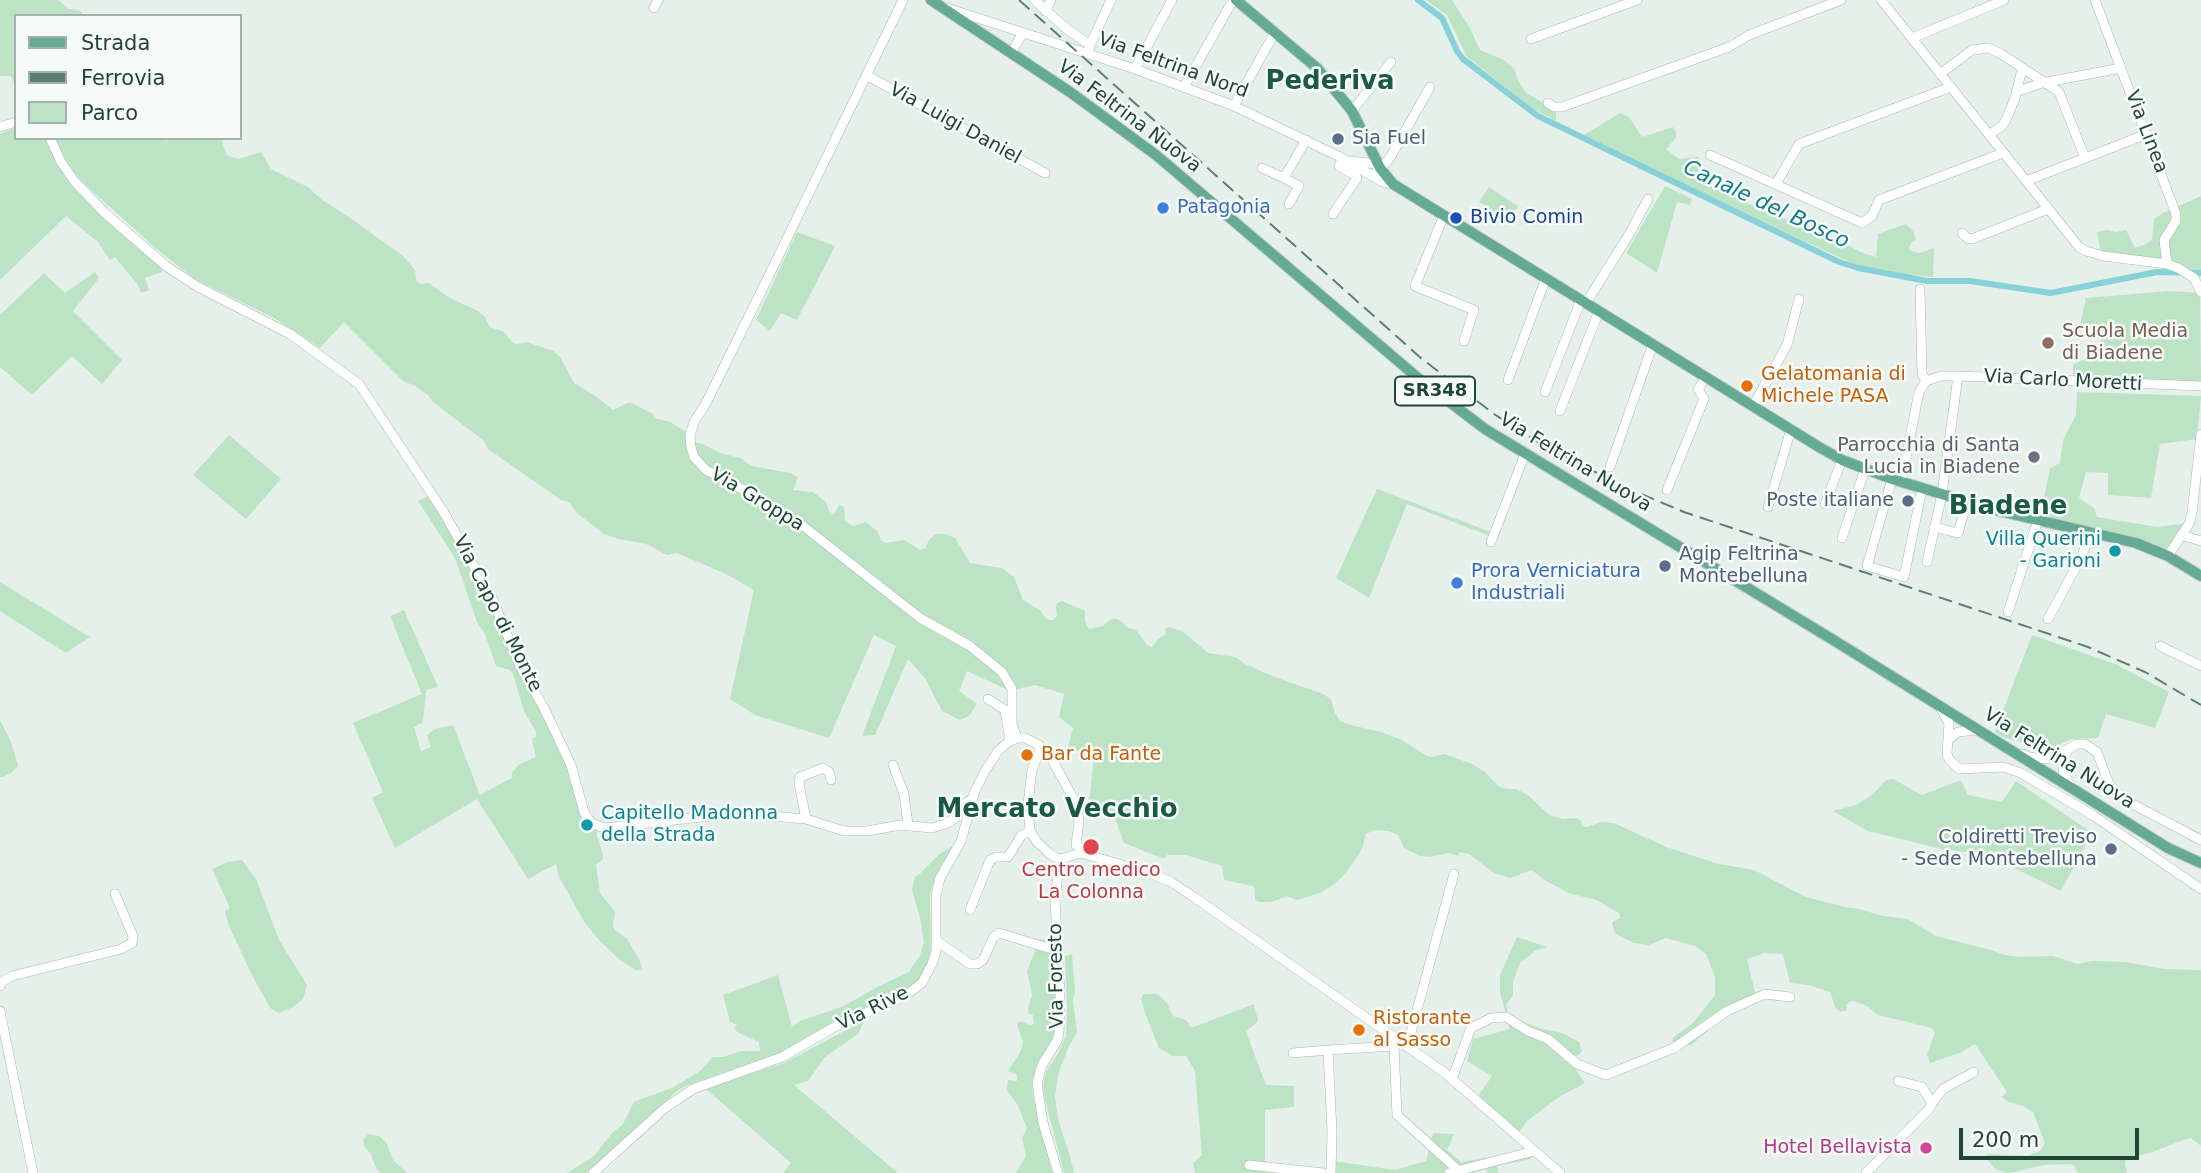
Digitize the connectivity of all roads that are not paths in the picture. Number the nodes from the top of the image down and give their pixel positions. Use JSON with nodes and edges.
{"nodes":[{"id":1,"x":903,"y":0,"type":"edge"},
{"id":2,"x":1034,"y":0,"type":"edge"},
{"id":3,"x":1051,"y":0,"type":"edge"},
{"id":4,"x":1111,"y":0,"type":"edge"},
{"id":5,"x":1172,"y":0,"type":"edge"},
{"id":6,"x":1235,"y":0,"type":"edge"},
{"id":7,"x":1637,"y":0,"type":"edge"},
{"id":8,"x":1841,"y":0,"type":"edge"},
{"id":9,"x":1881,"y":0,"type":"edge"},
{"id":10,"x":2004,"y":0,"type":"edge"},
{"id":11,"x":2095,"y":0,"type":"edge"},
{"id":12,"x":936,"y":3,"type":"edge"},
{"id":13,"x":1045,"y":11,"type":"junction"},
{"id":14,"x":1275,"y":32,"type":"junction"},
{"id":15,"x":1023,"y":33,"type":"junction"},
{"id":16,"x":1912,"y":38,"type":"junction"},
{"id":17,"x":1531,"y":39,"type":"dead end"},
{"id":18,"x":1089,"y":49,"type":"junction"},
{"id":19,"x":1011,"y":53,"type":"junction"},
{"id":20,"x":1391,"y":62,"type":"dead end"},
{"id":21,"x":1135,"y":68,"type":"junction"},
{"id":22,"x":2121,"y":68,"type":"junction"},
{"id":23,"x":2022,"y":69,"type":"junction"},
{"id":24,"x":1940,"y":74,"type":"junction"},
{"id":25,"x":866,"y":75,"type":"junction"},
{"id":26,"x":2071,"y":78,"type":"junction"},
{"id":27,"x":2042,"y":83,"type":"junction"},
{"id":28,"x":1184,"y":87,"type":"junction"},
{"id":29,"x":1430,"y":87,"type":"dead end"},
{"id":30,"x":1951,"y":87,"type":"junction"},
{"id":31,"x":2016,"y":92,"type":"junction"},
{"id":32,"x":2063,"y":99,"type":"junction"},
{"id":33,"x":1548,"y":103,"type":"dead end"},
{"id":34,"x":1234,"y":106,"type":"junction"},
{"id":35,"x":1352,"y":111,"type":"junction"},
{"id":36,"x":2147,"y":134,"type":"junction"},
{"id":37,"x":1989,"y":135,"type":"junction"},
{"id":38,"x":1364,"y":136,"type":"junction"},
{"id":39,"x":51,"y":140,"type":"edge"},
{"id":40,"x":1306,"y":140,"type":"junction"},
{"id":41,"x":2003,"y":153,"type":"junction"},
{"id":42,"x":1710,"y":155,"type":"dead end"},
{"id":43,"x":2085,"y":159,"type":"junction"},
{"id":44,"x":1344,"y":160,"type":"junction"},
{"id":45,"x":1357,"y":162,"type":"junction"},
{"id":46,"x":1379,"y":166,"type":"junction"},
{"id":47,"x":1262,"y":168,"type":"dead end"},
{"id":48,"x":1045,"y":173,"type":"dead end"},
{"id":49,"x":1368,"y":174,"type":"junction"},
{"id":50,"x":1284,"y":178,"type":"junction"},
{"id":51,"x":2026,"y":181,"type":"junction"},
{"id":52,"x":1393,"y":184,"type":"junction"},
{"id":53,"x":1776,"y":184,"type":"junction"},
{"id":54,"x":1648,"y":199,"type":"dead end"},
{"id":55,"x":1289,"y":204,"type":"dead end"},
{"id":56,"x":2048,"y":209,"type":"junction"},
{"id":57,"x":1333,"y":214,"type":"dead end"},
{"id":58,"x":1444,"y":215,"type":"junction"},
{"id":59,"x":1962,"y":233,"type":"dead end"},
{"id":60,"x":2167,"y":264,"type":"junction"},
{"id":61,"x":1546,"y":278,"type":"junction"},
{"id":62,"x":2200,"y":288,"type":"edge"},
{"id":63,"x":1920,"y":289,"type":"dead end"},
{"id":64,"x":1799,"y":299,"type":"dead end"},
{"id":65,"x":1583,"y":301,"type":"junction"},
{"id":66,"x":1599,"y":311,"type":"junction"},
{"id":67,"x":1464,"y":341,"type":"dead end"},
{"id":68,"x":1653,"y":344,"type":"junction"},
{"id":69,"x":1958,"y":376,"type":"junction"},
{"id":70,"x":1706,"y":377,"type":"junction"},
{"id":71,"x":1508,"y":380,"type":"dead end"},
{"id":72,"x":1926,"y":381,"type":"junction"},
{"id":73,"x":2201,"y":386,"type":"edge"},
{"id":74,"x":1545,"y":392,"type":"dead end"},
{"id":75,"x":1753,"y":406,"type":"junction"},
{"id":76,"x":1560,"y":411,"type":"dead end"},
{"id":77,"x":1791,"y":429,"type":"junction"},
{"id":78,"x":2201,"y":434,"type":"edge"},
{"id":79,"x":1525,"y":454,"type":"junction"},
{"id":80,"x":1842,"y":460,"type":"junction"},
{"id":81,"x":1610,"y":467,"type":"dead end"},
{"id":82,"x":1865,"y":469,"type":"junction"},
{"id":83,"x":1896,"y":481,"type":"junction"},
{"id":84,"x":1922,"y":488,"type":"junction"},
{"id":85,"x":1667,"y":491,"type":"dead end"},
{"id":86,"x":1942,"y":494,"type":"junction"},
{"id":87,"x":1967,"y":502,"type":"junction"},
{"id":88,"x":1825,"y":504,"type":"dead end"},
{"id":89,"x":1768,"y":508,"type":"dead end"},
{"id":90,"x":2038,"y":520,"type":"junction"},
{"id":91,"x":1934,"y":527,"type":"junction"},
{"id":92,"x":2090,"y":532,"type":"junction"},
{"id":93,"x":2181,"y":535,"type":"junction"},
{"id":94,"x":1842,"y":538,"type":"dead end"},
{"id":95,"x":2201,"y":541,"type":"edge"},
{"id":96,"x":1491,"y":542,"type":"dead end"},
{"id":97,"x":2168,"y":556,"type":"junction"},
{"id":98,"x":1927,"y":562,"type":"dead end"},
{"id":99,"x":2201,"y":576,"type":"edge"},
{"id":100,"x":2008,"y":612,"type":"dead end"},
{"id":101,"x":2048,"y":619,"type":"dead end"},
{"id":102,"x":2160,"y":646,"type":"dead end"},
{"id":103,"x":2201,"y":666,"type":"edge"},
{"id":104,"x":988,"y":699,"type":"dead end"},
{"id":105,"x":1938,"y":704,"type":"junction"},
{"id":106,"x":1979,"y":730,"type":"junction"},
{"id":107,"x":1014,"y":740,"type":"junction"},
{"id":108,"x":1947,"y":741,"type":"junction"},
{"id":109,"x":1037,"y":744,"type":"junction"},
{"id":110,"x":2005,"y":746,"type":"junction"},
{"id":111,"x":2068,"y":748,"type":"junction"},
{"id":112,"x":1050,"y":756,"type":"junction"},
{"id":113,"x":1036,"y":759,"type":"junction"},
{"id":114,"x":893,"y":765,"type":"dead end"},
{"id":115,"x":831,"y":780,"type":"dead end"},
{"id":116,"x":2070,"y":787,"type":"junction"},
{"id":117,"x":972,"y":799,"type":"junction"},
{"id":118,"x":806,"y":819,"type":"junction"},
{"id":119,"x":908,"y":825,"type":"junction"},
{"id":120,"x":1030,"y":831,"type":"junction"},
{"id":121,"x":1076,"y":838,"type":"junction"},
{"id":122,"x":2201,"y":841,"type":"edge"},
{"id":123,"x":2168,"y":848,"type":"junction"},
{"id":124,"x":1088,"y":855,"type":"junction"},
{"id":125,"x":1060,"y":859,"type":"junction"},
{"id":126,"x":2201,"y":863,"type":"edge"},
{"id":127,"x":2201,"y":871,"type":"edge"},
{"id":128,"x":1454,"y":874,"type":"dead end"},
{"id":129,"x":2201,"y":889,"type":"edge"},
{"id":130,"x":115,"y":894,"type":"dead end"},
{"id":131,"x":970,"y":910,"type":"dead end"},
{"id":132,"x":937,"y":940,"type":"junction"},
{"id":133,"x":1058,"y":951,"type":"junction"},
{"id":134,"x":0,"y":986,"type":"edge"},
{"id":135,"x":1790,"y":997,"type":"dead end"},
{"id":136,"x":0,"y":1011,"type":"edge"},
{"id":137,"x":1396,"y":1043,"type":"junction"},
{"id":138,"x":1407,"y":1047,"type":"junction"},
{"id":139,"x":1328,"y":1050,"type":"junction"},
{"id":140,"x":1293,"y":1053,"type":"dead end"},
{"id":141,"x":1974,"y":1072,"type":"dead end"},
{"id":142,"x":1452,"y":1079,"type":"junction"},
{"id":143,"x":1898,"y":1081,"type":"dead end"},
{"id":144,"x":1931,"y":1103,"type":"junction"},
{"id":145,"x":1534,"y":1151,"type":"junction"},
{"id":146,"x":1249,"y":1165,"type":"dead end"},
{"id":147,"x":1459,"y":1171,"type":"junction"},
{"id":148,"x":33,"y":1173,"type":"edge"},
{"id":149,"x":593,"y":1173,"type":"edge"},
{"id":150,"x":1058,"y":1173,"type":"edge"},
{"id":151,"x":1323,"y":1173,"type":"edge"},
{"id":152,"x":1331,"y":1173,"type":"edge"},
{"id":153,"x":1448,"y":1173,"type":"edge"},
{"id":154,"x":1560,"y":1173,"type":"edge"},
{"id":155,"x":1866,"y":1173,"type":"edge"}],
"edges":[{"from":1,"to":25,"type":"street","name":"Via Groppa"},
{"from":2,"to":13,"type":"street"},
{"from":3,"to":13,"type":"street"},
{"from":4,"to":18,"type":"street"},
{"from":5,"to":21,"type":"street"},
{"from":6,"to":14,"type":"main road"},
{"from":6,"to":28,"type":"street"},
{"from":7,"to":17,"type":"street"},
{"from":8,"to":33,"type":"street"},
{"from":9,"to":16,"type":"street"},
{"from":10,"to":16,"type":"street"},
{"from":11,"to":22,"type":"street","name":"Via Linea"},
{"from":12,"to":15,"type":"street","name":"Via Feltrina Nord"},
{"from":12,"to":19,"type":"main road","name":"Via Feltrina Nuova","number":"SR348"},
{"from":13,"to":18,"type":"street"},
{"from":14,"to":34,"type":"street"},
{"from":14,"to":35,"type":"main road"},
{"from":15,"to":18,"type":"street","name":"Via Feltrina Nord"},
{"from":15,"to":19,"type":"street"},
{"from":16,"to":24,"type":"street"},
{"from":18,"to":21,"type":"street","name":"Via Feltrina Nord"},
{"from":19,"to":79,"type":"main road","name":"Via Feltrina Nuova","number":"SR348"},
{"from":20,"to":35,"type":"street"},
{"from":21,"to":28,"type":"street","name":"Via Feltrina Nord"},
{"from":22,"to":26,"type":"street"},
{"from":22,"to":36,"type":"street","name":"Via Linea"},
{"from":23,"to":24,"type":"street"},
{"from":23,"to":27,"type":"street"},
{"from":23,"to":31,"type":"street"},
{"from":24,"to":30,"type":"street"},
{"from":25,"to":48,"type":"street","name":"Via Luigi Daniel"},
{"from":25,"to":107,"type":"street","name":"Via Groppa"},
{"from":26,"to":27,"type":"street"},
{"from":26,"to":32,"type":"street"},
{"from":27,"to":31,"type":"street"},
{"from":27,"to":32,"type":"street"},
{"from":28,"to":34,"type":"street","name":"Via Feltrina Nord"},
{"from":29,"to":46,"type":"street"},
{"from":30,"to":37,"type":"street"},
{"from":30,"to":53,"type":"street"},
{"from":31,"to":37,"type":"street"},
{"from":32,"to":43,"type":"street"},
{"from":34,"to":40,"type":"street","name":"Via Feltrina Nord"},
{"from":35,"to":38,"type":"main road"},
{"from":36,"to":43,"type":"street"},
{"from":36,"to":60,"type":"street","name":"Via Linea"},
{"from":37,"to":41,"type":"street"},
{"from":38,"to":45,"type":"street"},
{"from":38,"to":46,"type":"main road"},
{"from":39,"to":118,"type":"street","name":"Via Capo di Monte"},
{"from":40,"to":44,"type":"street","name":"Via Feltrina Nord"},
{"from":40,"to":50,"type":"street"},
{"from":41,"to":51,"type":"street"},
{"from":41,"to":53,"type":"street"},
{"from":42,"to":53,"type":"street"},
{"from":43,"to":51,"type":"street"},
{"from":44,"to":45,"type":"street","name":"Via Feltrina Nord"},
{"from":44,"to":49,"type":"street","name":"Via Feltrina Nord"},
{"from":44,"to":57,"type":"street"},
{"from":45,"to":46,"type":"street","name":"Via Feltrina Nord"},
{"from":46,"to":49,"type":"street"},
{"from":46,"to":52,"type":"main road"},
{"from":47,"to":50,"type":"street"},
{"from":49,"to":52,"type":"street","name":"Via Feltrina Nord"},
{"from":50,"to":55,"type":"street"},
{"from":51,"to":56,"type":"street"},
{"from":52,"to":58,"type":"main road","name":"Via Feltrina Nord"},
{"from":54,"to":65,"type":"street"},
{"from":56,"to":59,"type":"street"},
{"from":56,"to":60,"type":"street"},
{"from":58,"to":61,"type":"main road","name":"Via Feltrina Nord"},
{"from":58,"to":67,"type":"street"},
{"from":60,"to":62,"type":"street"},
{"from":61,"to":65,"type":"main road","name":"Via Feltrina Nord"},
{"from":61,"to":71,"type":"street"},
{"from":63,"to":72,"type":"street"},
{"from":64,"to":75,"type":"street"},
{"from":65,"to":66,"type":"main road","name":"Via Feltrina Nord"},
{"from":65,"to":74,"type":"street"},
{"from":66,"to":68,"type":"main road","name":"Via Feltrina Nord"},
{"from":66,"to":76,"type":"street"},
{"from":68,"to":70,"type":"main road","name":"Via Feltrina Nord"},
{"from":68,"to":81,"type":"street"},
{"from":69,"to":72,"type":"street","name":"Via Carlo Moretti"},
{"from":69,"to":73,"type":"street","name":"Via Carlo Moretti"},
{"from":69,"to":86,"type":"street"},
{"from":70,"to":75,"type":"main road","name":"Via Feltrina Nord"},
{"from":70,"to":85,"type":"street"},
{"from":72,"to":83,"type":"street"},
{"from":75,"to":77,"type":"main road","name":"Via Feltrina Nord"},
{"from":77,"to":80,"type":"main road","name":"Via Feltrina Nord"},
{"from":77,"to":89,"type":"street"},
{"from":78,"to":93,"type":"street"},
{"from":79,"to":96,"type":"street"},
{"from":79,"to":105,"type":"main road","name":"Via Feltrina Nuova","number":"SR348"},
{"from":80,"to":82,"type":"main road","name":"Via Feltrina Nord"},
{"from":80,"to":88,"type":"street"},
{"from":82,"to":83,"type":"main road","name":"Via Feltrina Nord"},
{"from":82,"to":94,"type":"street"},
{"from":83,"to":84,"type":"main road","name":"Via Feltrina Nord"},
{"from":83,"to":84,"type":"street"},
{"from":84,"to":86,"type":"main road","name":"Via Feltrina Nord"},
{"from":86,"to":87,"type":"main road","name":"Via Feltrina Nord"},
{"from":86,"to":91,"type":"street"},
{"from":87,"to":90,"type":"main road","name":"Via Feltrina Nord"},
{"from":87,"to":91,"type":"street"},
{"from":90,"to":92,"type":"main road","name":"Via Feltrina Nord"},
{"from":90,"to":100,"type":"street"},
{"from":91,"to":98,"type":"street"},
{"from":92,"to":97,"type":"main road","name":"Via Feltrina Nord"},
{"from":92,"to":101,"type":"street"},
{"from":93,"to":95,"type":"street"},
{"from":93,"to":97,"type":"street"},
{"from":97,"to":99,"type":"main road","name":"Via Feltrina Nord"},
{"from":102,"to":103,"type":"street"},
{"from":104,"to":107,"type":"street"},
{"from":105,"to":106,"type":"main road","name":"Via Feltrina Nuova","number":"SR348"},
{"from":105,"to":108,"type":"street"},
{"from":106,"to":108,"type":"street"},
{"from":106,"to":110,"type":"main road","name":"Via Feltrina Nuova","number":"SR348"},
{"from":107,"to":109,"type":"street"},
{"from":107,"to":117,"type":"street","name":"Via Rive"},
{"from":108,"to":129,"type":"street"},
{"from":109,"to":112,"type":"street"},
{"from":109,"to":113,"type":"street"},
{"from":110,"to":111,"type":"street"},
{"from":110,"to":116,"type":"main road","name":"Via Feltrina Nuova","number":"SR348"},
{"from":111,"to":116,"type":"street"},
{"from":111,"to":122,"type":"street"},
{"from":112,"to":113,"type":"street"},
{"from":112,"to":121,"type":"street"},
{"from":113,"to":120,"type":"street"},
{"from":114,"to":119,"type":"street"},
{"from":115,"to":118,"type":"street"},
{"from":116,"to":123,"type":"main road","name":"Via Feltrina Nuova","number":"SR348"},
{"from":117,"to":119,"type":"street","name":"Via Capo di Monte"},
{"from":117,"to":132,"type":"street","name":"Via Rive"},
{"from":118,"to":119,"type":"street","name":"Via Capo di Monte"},
{"from":120,"to":125,"type":"street"},
{"from":120,"to":131,"type":"street"},
{"from":121,"to":124,"type":"street"},
{"from":121,"to":125,"type":"street"},
{"from":123,"to":126,"type":"main road","name":"Via Feltrina Nuova","number":"SR348"},
{"from":123,"to":127,"type":"main road"},
{"from":124,"to":125,"type":"street"},
{"from":124,"to":137,"type":"street"},
{"from":125,"to":133,"type":"street","name":"Via Foresto"},
{"from":128,"to":138,"type":"street"},
{"from":130,"to":134,"type":"street"},
{"from":132,"to":133,"type":"street"},
{"from":132,"to":149,"type":"street","name":"Via Rive"},
{"from":133,"to":150,"type":"street","name":"Via Foresto"},
{"from":135,"to":142,"type":"street"},
{"from":136,"to":148,"type":"street"},
{"from":137,"to":138,"type":"street"},
{"from":137,"to":139,"type":"street"},
{"from":137,"to":147,"type":"street"},
{"from":138,"to":142,"type":"street"},
{"from":139,"to":140,"type":"street"},
{"from":139,"to":152,"type":"street"},
{"from":141,"to":144,"type":"street"},
{"from":142,"to":145,"type":"street"},
{"from":143,"to":144,"type":"street"},
{"from":144,"to":155,"type":"street"},
{"from":145,"to":147,"type":"street"},
{"from":145,"to":154,"type":"street"},
{"from":146,"to":151,"type":"street"},
{"from":147,"to":153,"type":"street"}]}
